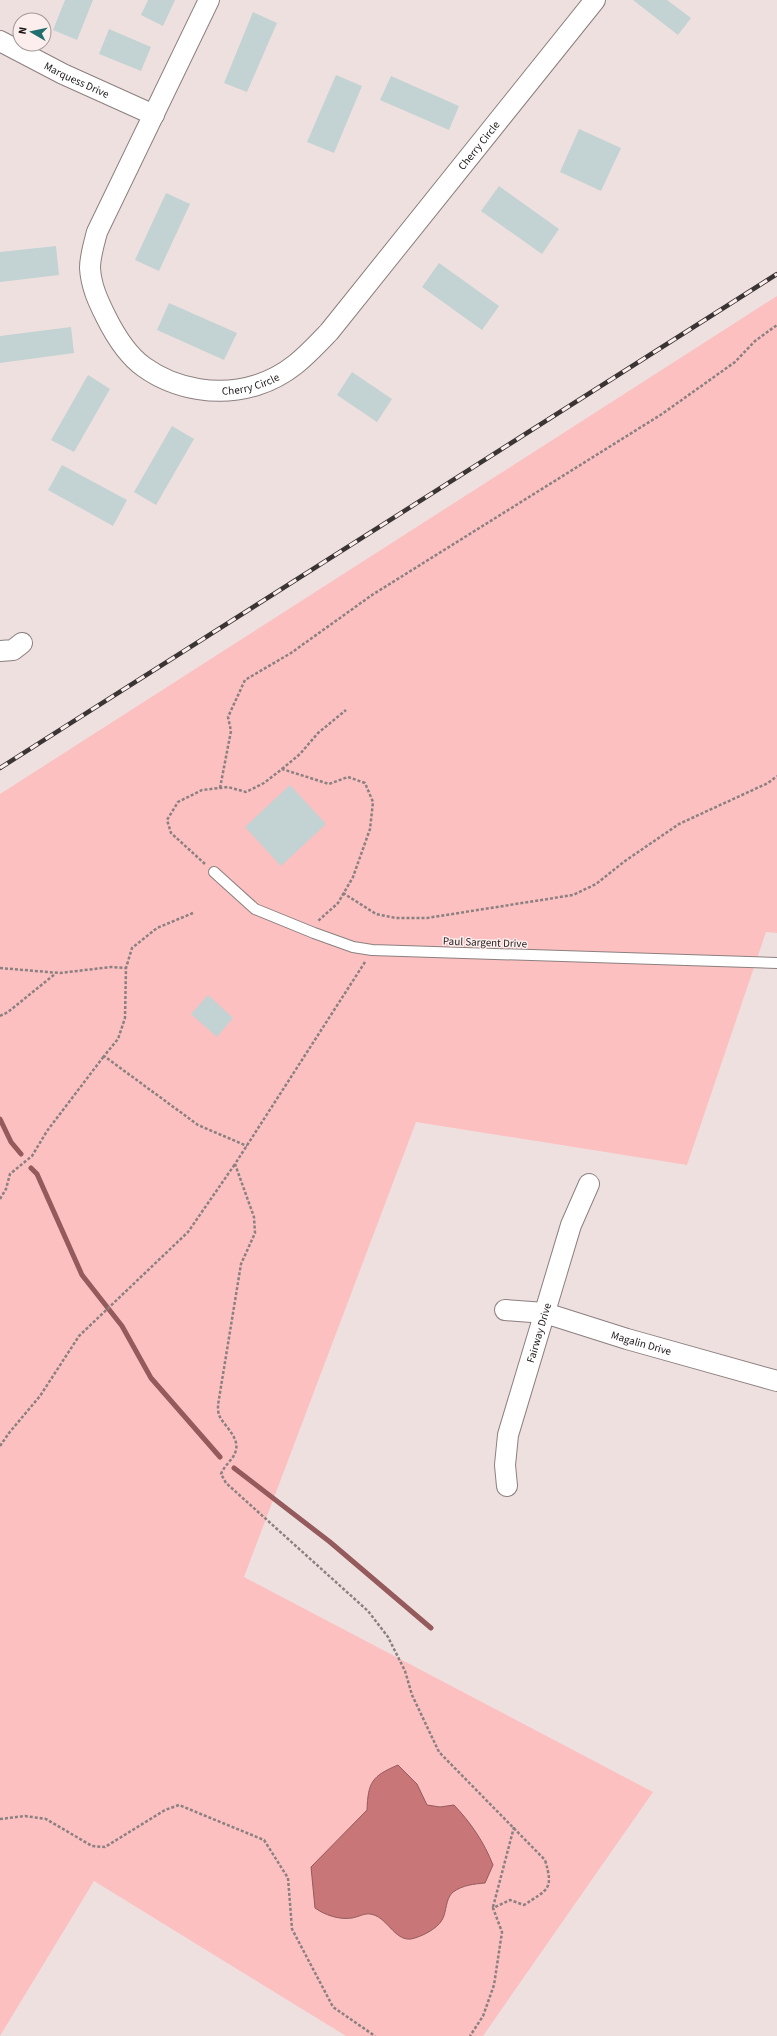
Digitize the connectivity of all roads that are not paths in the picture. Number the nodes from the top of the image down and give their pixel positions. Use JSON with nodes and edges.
{"nodes":[{"id":1,"x":209,"y":0,"type":"edge"},
{"id":2,"x":595,"y":0,"type":"edge"},
{"id":3,"x":0,"y":41,"type":"edge"},
{"id":4,"x":154,"y":115,"type":"junction"},
{"id":5,"x":22,"y":643,"type":"dead end"},
{"id":6,"x":0,"y":651,"type":"edge"},
{"id":7,"x":214,"y":872,"type":"road end"},
{"id":8,"x":777,"y":964,"type":"edge"},
{"id":9,"x":589,"y":1184,"type":"dead end"},
{"id":10,"x":505,"y":1310,"type":"dead end"},
{"id":11,"x":545,"y":1313,"type":"junction"},
{"id":12,"x":777,"y":1381,"type":"edge"},
{"id":13,"x":507,"y":1486,"type":"dead end"}],
"edges":[{"from":1,"to":4,"type":"street","name":"Cherry Circle"},
{"from":2,"to":4,"type":"street","name":"Cherry Circle"},
{"from":3,"to":4,"type":"street","name":"Marquess Drive"},
{"from":5,"to":6,"type":"street"},
{"from":7,"to":8,"type":"lane","name":"Paul Sargent Drive"},
{"from":9,"to":11,"type":"street","name":"Fairway Drive"},
{"from":10,"to":11,"type":"street","name":"Magalin Drive"},
{"from":11,"to":12,"type":"street","name":"Magalin Drive"},
{"from":11,"to":13,"type":"street","name":"Fairway Drive"}]}
